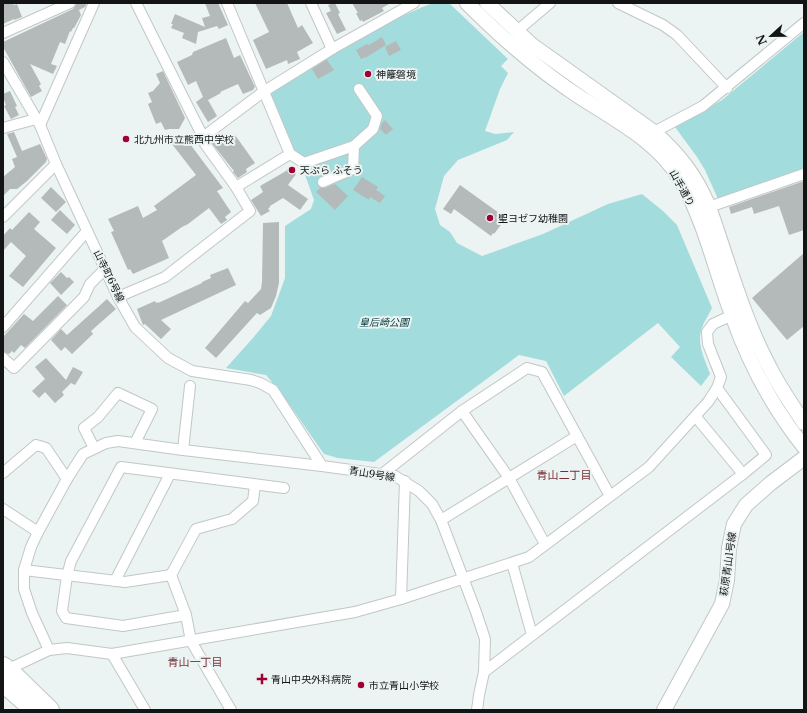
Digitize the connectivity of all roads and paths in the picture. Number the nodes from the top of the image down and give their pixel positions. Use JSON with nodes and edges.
{"nodes":[{"id":1,"x":70,"y":3,"type":"edge"},
{"id":2,"x":94,"y":3,"type":"edge"},
{"id":3,"x":136,"y":3,"type":"edge"},
{"id":4,"x":227,"y":3,"type":"edge"},
{"id":5,"x":311,"y":3,"type":"edge"},
{"id":6,"x":414,"y":3,"type":"edge"},
{"id":7,"x":467,"y":3,"type":"edge"},
{"id":8,"x":487,"y":3,"type":"edge"},
{"id":9,"x":550,"y":3,"type":"edge"},
{"id":10,"x":618,"y":3,"type":"edge"},
{"id":11,"x":804,"y":23,"type":"edge"},
{"id":12,"x":517,"y":31,"type":"junction"},
{"id":13,"x":3,"y":32,"type":"edge"},
{"id":14,"x":332,"y":49,"type":"junction"},
{"id":15,"x":3,"y":62,"type":"edge"},
{"id":16,"x":727,"y":88,"type":"junction"},
{"id":17,"x":359,"y":89,"type":"dead end"},
{"id":18,"x":263,"y":92,"type":"junction"},
{"id":19,"x":38,"y":122,"type":"junction"},
{"id":20,"x":3,"y":128,"type":"edge"},
{"id":21,"x":650,"y":136,"type":"junction"},
{"id":22,"x":203,"y":137,"type":"junction"},
{"id":23,"x":354,"y":146,"type":"junction"},
{"id":24,"x":290,"y":154,"type":"junction"},
{"id":25,"x":56,"y":164,"type":"junction"},
{"id":26,"x":804,"y":174,"type":"edge"},
{"id":27,"x":323,"y":182,"type":"dead end"},
{"id":28,"x":236,"y":187,"type":"junction"},
{"id":29,"x":709,"y":208,"type":"junction"},
{"id":30,"x":3,"y":217,"type":"edge"},
{"id":31,"x":87,"y":231,"type":"junction"},
{"id":32,"x":105,"y":270,"type":"junction"},
{"id":33,"x":118,"y":297,"type":"junction"},
{"id":34,"x":738,"y":312,"type":"junction"},
{"id":35,"x":3,"y":328,"type":"edge"},
{"id":36,"x":3,"y":358,"type":"edge"},
{"id":37,"x":190,"y":386,"type":"dead end"},
{"id":38,"x":717,"y":388,"type":"junction"},
{"id":39,"x":462,"y":411,"type":"junction"},
{"id":40,"x":696,"y":417,"type":"junction"},
{"id":41,"x":804,"y":423,"type":"edge"},
{"id":42,"x":577,"y":436,"type":"junction"},
{"id":43,"x":135,"y":443,"type":"junction"},
{"id":44,"x":804,"y":447,"type":"edge"},
{"id":45,"x":94,"y":448,"type":"junction"},
{"id":46,"x":183,"y":450,"type":"junction"},
{"id":47,"x":804,"y":458,"type":"edge"},
{"id":48,"x":322,"y":466,"type":"junction"},
{"id":49,"x":3,"y":473,"type":"edge"},
{"id":50,"x":170,"y":474,"type":"junction"},
{"id":51,"x":743,"y":474,"type":"junction"},
{"id":52,"x":381,"y":475,"type":"junction"},
{"id":53,"x":509,"y":478,"type":"junction"},
{"id":54,"x":67,"y":479,"type":"junction"},
{"id":55,"x":405,"y":481,"type":"junction"},
{"id":56,"x":256,"y":485,"type":"junction"},
{"id":57,"x":284,"y":488,"type":"dead end"},
{"id":58,"x":610,"y":496,"type":"junction"},
{"id":59,"x":3,"y":509,"type":"edge"},
{"id":60,"x":441,"y":520,"type":"junction"},
{"id":61,"x":38,"y":532,"type":"junction"},
{"id":62,"x":545,"y":544,"type":"junction"},
{"id":63,"x":512,"y":563,"type":"junction"},
{"id":64,"x":24,"y":570,"type":"junction"},
{"id":65,"x":171,"y":575,"type":"junction"},
{"id":66,"x":67,"y":576,"type":"junction"},
{"id":67,"x":464,"y":578,"type":"junction"},
{"id":68,"x":115,"y":581,"type":"junction"},
{"id":69,"x":401,"y":599,"type":"junction"},
{"id":70,"x":186,"y":615,"type":"junction"},
{"id":71,"x":532,"y":635,"type":"junction"},
{"id":72,"x":190,"y":641,"type":"junction"},
{"id":73,"x":49,"y":650,"type":"junction"},
{"id":74,"x":112,"y":654,"type":"junction"},
{"id":75,"x":484,"y":672,"type":"junction"},
{"id":76,"x":5,"y":675,"type":"edge"},
{"id":77,"x":34,"y":710,"type":"edge"},
{"id":78,"x":50,"y":710,"type":"edge"},
{"id":79,"x":145,"y":710,"type":"edge"},
{"id":80,"x":231,"y":710,"type":"edge"},
{"id":81,"x":477,"y":710,"type":"edge"},
{"id":82,"x":664,"y":710,"type":"edge"}],
"edges":[{"from":1,"to":13,"type":"street"},
{"from":2,"to":19,"type":"street"},
{"from":3,"to":22,"type":"street"},
{"from":4,"to":18,"type":"street"},
{"from":5,"to":14,"type":"street"},
{"from":6,"to":14,"type":"street"},
{"from":7,"to":21,"type":"street","name":"山手通り"},
{"from":8,"to":12,"type":"street","name":"山手通り"},
{"from":9,"to":12,"type":"street"},
{"from":10,"to":16,"type":"street"},
{"from":11,"to":16,"type":"street"},
{"from":12,"to":21,"type":"street","name":"山手通り"},
{"from":14,"to":18,"type":"street"},
{"from":15,"to":19,"type":"street","name":"山寺町6号線"},
{"from":16,"to":21,"type":"street"},
{"from":17,"to":23,"type":"street"},
{"from":18,"to":22,"type":"street"},
{"from":18,"to":24,"type":"street"},
{"from":19,"to":20,"type":"street"},
{"from":19,"to":25,"type":"street","name":"山寺町6号線"},
{"from":21,"to":29,"type":"street","name":"山手通り"},
{"from":21,"to":34,"type":"street","name":"山手通り"},
{"from":22,"to":28,"type":"street"},
{"from":23,"to":24,"type":"street"},
{"from":23,"to":27,"type":"street"},
{"from":24,"to":28,"type":"street"},
{"from":25,"to":30,"type":"street"},
{"from":25,"to":31,"type":"street","name":"山寺町6号線"},
{"from":26,"to":29,"type":"street"},
{"from":28,"to":33,"type":"street"},
{"from":29,"to":34,"type":"street","name":"山手通り"},
{"from":31,"to":32,"type":"street","name":"山寺町6号線"},
{"from":31,"to":35,"type":"street"},
{"from":32,"to":33,"type":"street","name":"山寺町6号線"},
{"from":32,"to":36,"type":"street"},
{"from":33,"to":48,"type":"street","name":"山寺町6号線"},
{"from":34,"to":38,"type":"street"},
{"from":34,"to":41,"type":"street","name":"山手通り"},
{"from":34,"to":44,"type":"street","name":"山手通り"},
{"from":37,"to":46,"type":"street"},
{"from":38,"to":40,"type":"street"},
{"from":38,"to":51,"type":"street"},
{"from":39,"to":42,"type":"street"},
{"from":39,"to":52,"type":"street"},
{"from":39,"to":53,"type":"street"},
{"from":40,"to":51,"type":"street"},
{"from":40,"to":58,"type":"street"},
{"from":42,"to":53,"type":"street"},
{"from":42,"to":58,"type":"street"},
{"from":43,"to":45,"type":"street","name":"青山9号線"},
{"from":43,"to":45,"type":"street"},
{"from":43,"to":46,"type":"street","name":"青山9号線"},
{"from":45,"to":54,"type":"street"},
{"from":46,"to":48,"type":"street","name":"青山9号線"},
{"from":47,"to":82,"type":"street","name":"萩原青山1号線"},
{"from":48,"to":52,"type":"street","name":"青山9号線"},
{"from":49,"to":54,"type":"street"},
{"from":50,"to":56,"type":"street"},
{"from":50,"to":66,"type":"street"},
{"from":50,"to":68,"type":"street"},
{"from":51,"to":71,"type":"street"},
{"from":52,"to":55,"type":"street","name":"青山9号線"},
{"from":53,"to":60,"type":"street"},
{"from":53,"to":62,"type":"street"},
{"from":54,"to":61,"type":"street"},
{"from":55,"to":60,"type":"street","name":"青山9号線"},
{"from":55,"to":69,"type":"street"},
{"from":56,"to":57,"type":"street"},
{"from":56,"to":65,"type":"street"},
{"from":58,"to":62,"type":"street"},
{"from":59,"to":61,"type":"street"},
{"from":60,"to":67,"type":"street","name":"青山9号線"},
{"from":61,"to":64,"type":"street"},
{"from":62,"to":63,"type":"street"},
{"from":63,"to":67,"type":"street"},
{"from":63,"to":71,"type":"street"},
{"from":64,"to":66,"type":"street"},
{"from":64,"to":73,"type":"street"},
{"from":65,"to":68,"type":"street"},
{"from":65,"to":70,"type":"street"},
{"from":66,"to":68,"type":"street"},
{"from":66,"to":70,"type":"street"},
{"from":67,"to":69,"type":"street"},
{"from":67,"to":75,"type":"street","name":"青山9号線"},
{"from":69,"to":72,"type":"street"},
{"from":70,"to":72,"type":"street"},
{"from":71,"to":75,"type":"street"},
{"from":72,"to":74,"type":"street"},
{"from":72,"to":80,"type":"street"},
{"from":73,"to":74,"type":"street"},
{"from":73,"to":76,"type":"street"},
{"from":74,"to":79,"type":"street"},
{"from":75,"to":81,"type":"street","name":"青山9号線"},
{"from":76,"to":77,"type":"highway"},
{"from":76,"to":78,"type":"highway"}]}
